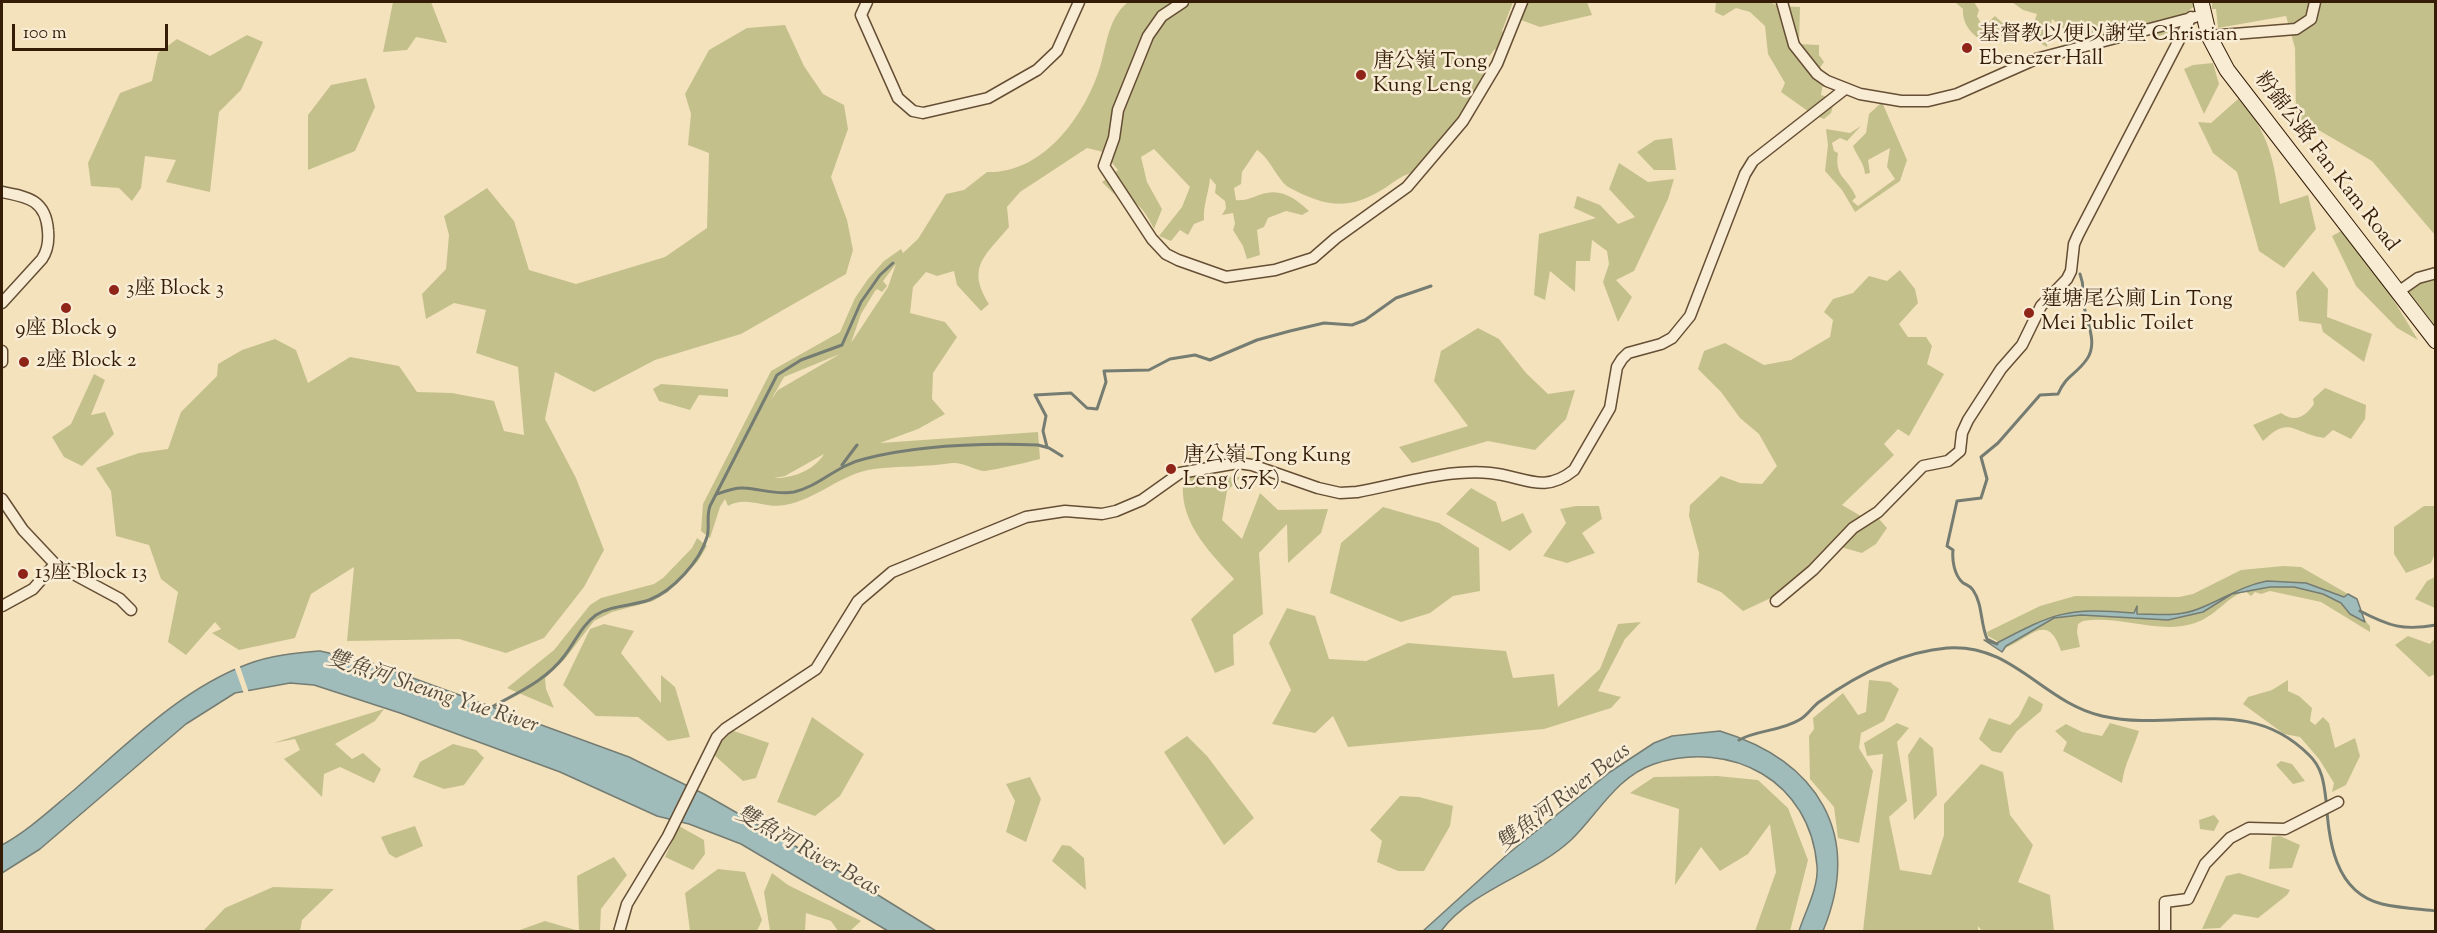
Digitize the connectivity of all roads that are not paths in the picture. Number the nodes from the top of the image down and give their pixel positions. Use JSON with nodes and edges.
{"nodes":[{"id":1,"x":867,"y":2,"type":"edge"},
{"id":2,"x":1079,"y":2,"type":"edge"},
{"id":3,"x":1183,"y":2,"type":"edge"},
{"id":4,"x":1522,"y":2,"type":"edge"},
{"id":5,"x":1782,"y":2,"type":"edge"},
{"id":6,"x":2316,"y":2,"type":"edge"},
{"id":7,"x":2198,"y":12,"type":"edge"},
{"id":8,"x":2209,"y":36,"type":"junction"},
{"id":9,"x":1845,"y":89,"type":"junction"},
{"id":10,"x":2,"y":192,"type":"edge"},
{"id":11,"x":2436,"y":273,"type":"edge"},
{"id":12,"x":2398,"y":292,"type":"junction"},
{"id":13,"x":2,"y":303,"type":"edge"},
{"id":14,"x":2436,"y":341,"type":"edge"},
{"id":15,"x":2,"y":351,"type":"edge"},
{"id":16,"x":2,"y":362,"type":"edge"},
{"id":17,"x":2,"y":499,"type":"edge"},
{"id":18,"x":55,"y":564,"type":"junction"},
{"id":19,"x":1776,"y":601,"type":"dead end"},
{"id":20,"x":2,"y":606,"type":"edge"},
{"id":21,"x":131,"y":610,"type":"dead end"},
{"id":22,"x":2337,"y":803,"type":"dead end"},
{"id":23,"x":619,"y":932,"type":"edge"},
{"id":24,"x":2165,"y":932,"type":"edge"}],
"edges":[{"from":1,"to":2,"type":"street"},
{"from":3,"to":4,"type":"street"},
{"from":5,"to":9,"type":"street"},
{"from":6,"to":8,"type":"street"},
{"from":7,"to":8,"type":"main road","name":"粉錦公路 Fan Kam Road"},
{"from":7,"to":9,"type":"street"},
{"from":7,"to":19,"type":"street"},
{"from":8,"to":12,"type":"main road","name":"粉錦公路 Fan Kam Road"},
{"from":9,"to":23,"type":"street"},
{"from":10,"to":13,"type":"street"},
{"from":11,"to":12,"type":"street"},
{"from":12,"to":14,"type":"main road","name":"粉錦公路 Fan Kam Road"},
{"from":15,"to":16,"type":"street"},
{"from":17,"to":18,"type":"street"},
{"from":18,"to":20,"type":"street"},
{"from":18,"to":21,"type":"street"},
{"from":22,"to":24,"type":"street"}]}
